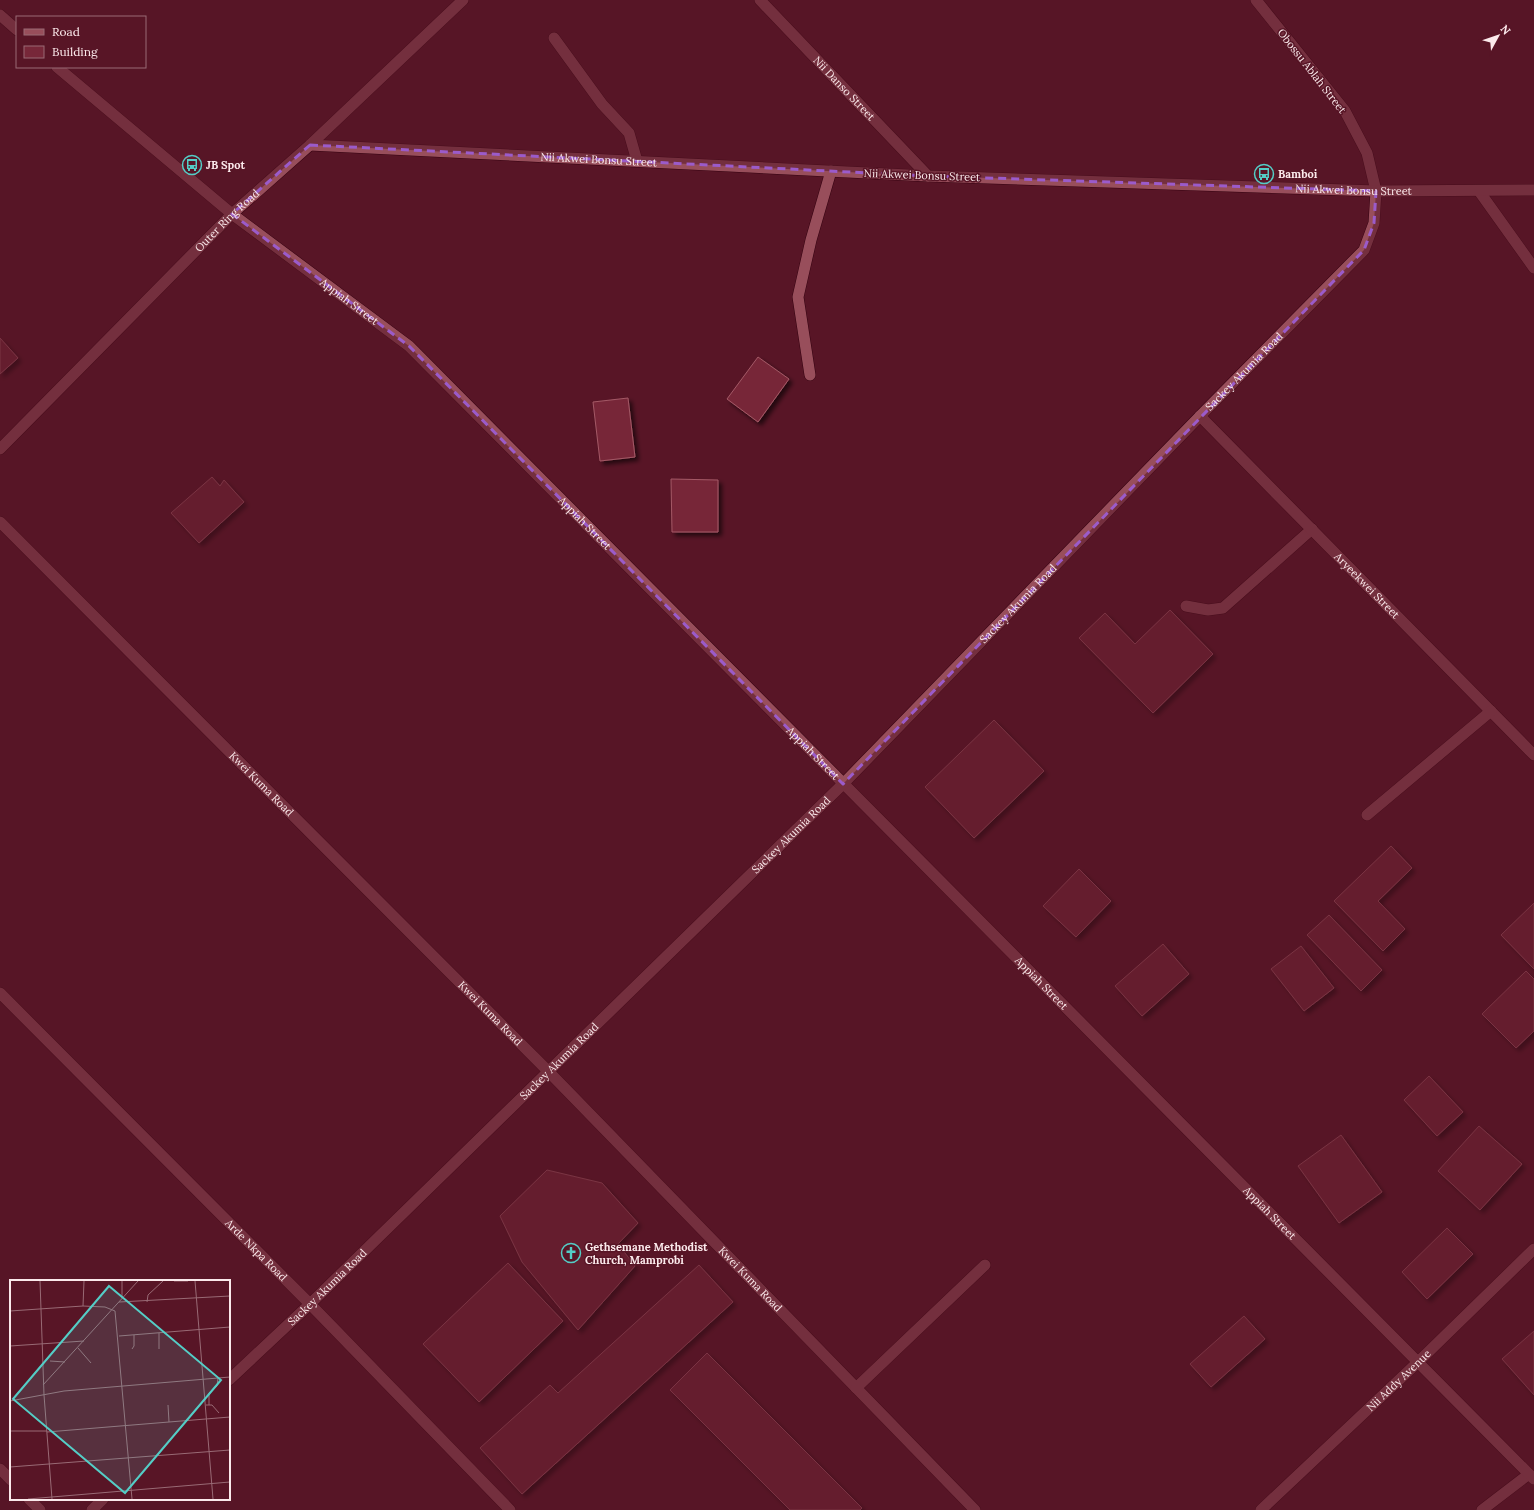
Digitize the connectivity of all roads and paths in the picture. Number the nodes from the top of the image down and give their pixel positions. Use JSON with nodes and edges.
{"nodes":[{"id":1,"x":462,"y":0,"type":"edge"},
{"id":2,"x":760,"y":0,"type":"edge"},
{"id":3,"x":1256,"y":0,"type":"edge"},
{"id":4,"x":0,"y":15,"type":"edge"},
{"id":5,"x":16,"y":29,"type":"edge"},
{"id":6,"x":554,"y":38,"type":"dead end"},
{"id":7,"x":58,"y":68,"type":"edge"},
{"id":8,"x":310,"y":145,"type":"junction"},
{"id":9,"x":637,"y":161,"type":"junction"},
{"id":10,"x":831,"y":171,"type":"junction"},
{"id":11,"x":928,"y":176,"type":"junction"},
{"id":12,"x":1532,"y":188,"type":"edge"},
{"id":13,"x":1376,"y":191,"type":"junction"},
{"id":14,"x":1479,"y":191,"type":"junction"},
{"id":15,"x":232,"y":214,"type":"junction"},
{"id":16,"x":1534,"y":268,"type":"edge"},
{"id":17,"x":810,"y":375,"type":"dead end"},
{"id":18,"x":1200,"y":416,"type":"junction"},
{"id":19,"x":0,"y":450,"type":"edge"},
{"id":20,"x":0,"y":522,"type":"edge"},
{"id":21,"x":1312,"y":529,"type":"junction"},
{"id":22,"x":1186,"y":606,"type":"dead end"},
{"id":23,"x":1491,"y":711,"type":"junction"},
{"id":24,"x":1534,"y":755,"type":"edge"},
{"id":25,"x":843,"y":784,"type":"junction"},
{"id":26,"x":1367,"y":815,"type":"dead end"},
{"id":27,"x":0,"y":993,"type":"edge"},
{"id":28,"x":548,"y":1071,"type":"junction"},
{"id":29,"x":1534,"y":1248,"type":"edge"},
{"id":30,"x":985,"y":1265,"type":"dead end"},
{"id":31,"x":310,"y":1304,"type":"junction"},
{"id":32,"x":1417,"y":1363,"type":"junction"},
{"id":33,"x":230,"y":1379,"type":"edge"},
{"id":34,"x":856,"y":1388,"type":"junction"},
{"id":35,"x":0,"y":1469,"type":"edge"},
{"id":36,"x":1532,"y":1477,"type":"edge"},
{"id":37,"x":10,"y":1479,"type":"edge"},
{"id":38,"x":30,"y":1500,"type":"edge"},
{"id":39,"x":102,"y":1500,"type":"edge"},
{"id":40,"x":40,"y":1510,"type":"edge"},
{"id":41,"x":92,"y":1510,"type":"edge"},
{"id":42,"x":510,"y":1510,"type":"edge"},
{"id":43,"x":975,"y":1510,"type":"edge"},
{"id":44,"x":1261,"y":1510,"type":"edge"},
{"id":45,"x":1482,"y":1510,"type":"edge"}],
"edges":[{"from":1,"to":8,"type":"street","name":"Outer Ring Road"},
{"from":2,"to":11,"type":"street","name":"Nii Danso Street"},
{"from":3,"to":13,"type":"street","name":"Obossu Ablah Street"},
{"from":4,"to":5,"type":"street"},
{"from":6,"to":9,"type":"street"},
{"from":7,"to":15,"type":"street","name":"Appiah Street"},
{"from":8,"to":9,"type":"street","name":"Nii Akwei Bonsu Street"},
{"from":8,"to":15,"type":"street","name":"Outer Ring Road"},
{"from":9,"to":10,"type":"street","name":"Nii Akwei Bonsu Street"},
{"from":10,"to":11,"type":"street","name":"Nii Akwei Bonsu Street"},
{"from":10,"to":17,"type":"street"},
{"from":11,"to":13,"type":"street","name":"Nii Akwei Bonsu Street"},
{"from":12,"to":14,"type":"street","name":"Nii Akwei Bonsu Street"},
{"from":13,"to":14,"type":"street","name":"Nii Akwei Bonsu Street"},
{"from":13,"to":18,"type":"street","name":"Sackey Akumia Road"},
{"from":14,"to":16,"type":"street"},
{"from":15,"to":19,"type":"street","name":"Outer Ring Road"},
{"from":15,"to":25,"type":"street","name":"Appiah Street"},
{"from":18,"to":21,"type":"street","name":"Aryeekwei Street"},
{"from":18,"to":25,"type":"street","name":"Sackey Akumia Road"},
{"from":20,"to":28,"type":"street","name":"Kwei Kuma Road"},
{"from":21,"to":22,"type":"street"},
{"from":21,"to":23,"type":"street","name":"Aryeekwei Street"},
{"from":23,"to":24,"type":"street","name":"Aryeekwei Street"},
{"from":23,"to":26,"type":"street"},
{"from":25,"to":28,"type":"street","name":"Sackey Akumia Road"},
{"from":25,"to":32,"type":"street","name":"Appiah Street"},
{"from":27,"to":31,"type":"street","name":"Arde Nkpa Road"},
{"from":28,"to":31,"type":"street","name":"Sackey Akumia Road"},
{"from":28,"to":34,"type":"street","name":"Kwei Kuma Road"},
{"from":29,"to":32,"type":"street","name":"Nii Addy Avenue"},
{"from":30,"to":34,"type":"street"},
{"from":31,"to":33,"type":"street","name":"Sackey Akumia Road"},
{"from":31,"to":42,"type":"street","name":"Arde Nkpa Road"},
{"from":32,"to":36,"type":"street","name":"Appiah Street"},
{"from":32,"to":44,"type":"street","name":"Nii Addy Avenue"},
{"from":34,"to":43,"type":"street","name":"Kwei Kuma Road"},
{"from":35,"to":37,"type":"street"},
{"from":36,"to":45,"type":"street"},
{"from":38,"to":40,"type":"street"},
{"from":39,"to":41,"type":"street"}]}
